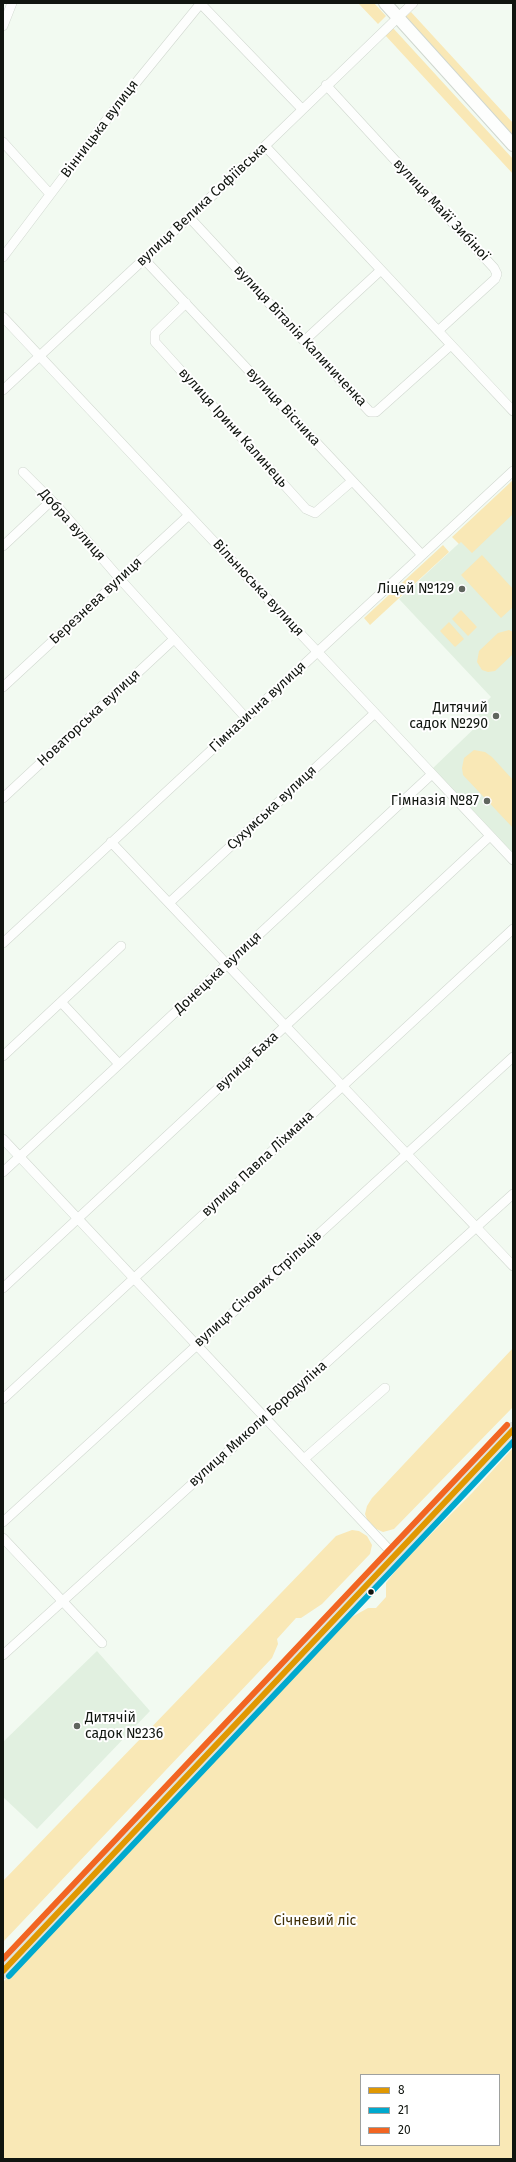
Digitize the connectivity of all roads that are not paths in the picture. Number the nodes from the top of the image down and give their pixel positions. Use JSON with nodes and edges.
{"nodes":[{"id":1,"x":12,"y":3,"type":"edge"},
{"id":2,"x":200,"y":3,"type":"edge"},
{"id":3,"x":385,"y":3,"type":"edge"},
{"id":4,"x":413,"y":3,"type":"edge"},
{"id":5,"x":397,"y":17,"type":"junction"},
{"id":6,"x":3,"y":26,"type":"edge"},
{"id":7,"x":326,"y":85,"type":"junction"},
{"id":8,"x":302,"y":109,"type":"junction"},
{"id":9,"x":3,"y":142,"type":"edge"},
{"id":10,"x":513,"y":145,"type":"edge"},
{"id":11,"x":265,"y":146,"type":"junction"},
{"id":12,"x":50,"y":194,"type":"junction"},
{"id":13,"x":189,"y":217,"type":"junction"},
{"id":14,"x":3,"y":257,"type":"edge"},
{"id":15,"x":144,"y":259,"type":"junction"},
{"id":16,"x":381,"y":270,"type":"junction"},
{"id":17,"x":186,"y":303,"type":"junction"},
{"id":18,"x":3,"y":316,"type":"edge"},
{"id":19,"x":438,"y":331,"type":"junction"},
{"id":20,"x":304,"y":341,"type":"junction"},
{"id":21,"x":451,"y":345,"type":"junction"},
{"id":22,"x":40,"y":356,"type":"junction"},
{"id":23,"x":3,"y":390,"type":"edge"},
{"id":24,"x":513,"y":411,"type":"edge"},
{"id":25,"x":513,"y":471,"type":"edge"},
{"id":26,"x":23,"y":472,"type":"dead end"},
{"id":27,"x":352,"y":481,"type":"junction"},
{"id":28,"x":51,"y":502,"type":"junction"},
{"id":29,"x":189,"y":515,"type":"junction"},
{"id":30,"x":3,"y":546,"type":"edge"},
{"id":31,"x":422,"y":555,"type":"junction"},
{"id":32,"x":120,"y":579,"type":"junction"},
{"id":33,"x":174,"y":639,"type":"junction"},
{"id":34,"x":317,"y":652,"type":"junction"},
{"id":35,"x":3,"y":687,"type":"edge"},
{"id":36,"x":375,"y":713,"type":"junction"},
{"id":37,"x":246,"y":718,"type":"junction"},
{"id":38,"x":432,"y":774,"type":"junction"},
{"id":39,"x":3,"y":798,"type":"edge"},
{"id":40,"x":490,"y":836,"type":"junction"},
{"id":41,"x":112,"y":842,"type":"junction"},
{"id":42,"x":513,"y":860,"type":"edge"},
{"id":43,"x":169,"y":903,"type":"junction"},
{"id":44,"x":513,"y":929,"type":"edge"},
{"id":45,"x":3,"y":943,"type":"edge"},
{"id":46,"x":121,"y":946,"type":"dead end"},
{"id":47,"x":227,"y":964,"type":"junction"},
{"id":48,"x":61,"y":1002,"type":"junction"},
{"id":49,"x":285,"y":1026,"type":"junction"},
{"id":50,"x":3,"y":1056,"type":"edge"},
{"id":51,"x":513,"y":1057,"type":"edge"},
{"id":52,"x":120,"y":1064,"type":"junction"},
{"id":53,"x":342,"y":1086,"type":"junction"},
{"id":54,"x":3,"y":1139,"type":"edge"},
{"id":55,"x":407,"y":1154,"type":"junction"},
{"id":56,"x":20,"y":1156,"type":"junction"},
{"id":57,"x":3,"y":1172,"type":"edge"},
{"id":58,"x":513,"y":1194,"type":"edge"},
{"id":59,"x":78,"y":1218,"type":"junction"},
{"id":60,"x":476,"y":1227,"type":"junction"},
{"id":61,"x":513,"y":1266,"type":"edge"},
{"id":62,"x":134,"y":1278,"type":"junction"},
{"id":63,"x":3,"y":1288,"type":"edge"},
{"id":64,"x":197,"y":1345,"type":"junction"},
{"id":65,"x":385,"y":1388,"type":"dead end"},
{"id":66,"x":3,"y":1399,"type":"edge"},
{"id":67,"x":265,"y":1418,"type":"junction"},
{"id":68,"x":513,"y":1430,"type":"edge"},
{"id":69,"x":304,"y":1459,"type":"junction"},
{"id":70,"x":3,"y":1522,"type":"edge"},
{"id":71,"x":3,"y":1538,"type":"edge"},
{"id":72,"x":395,"y":1556,"type":"junction"},
{"id":73,"x":62,"y":1602,"type":"junction"},
{"id":74,"x":102,"y":1643,"type":"dead end"},
{"id":75,"x":3,"y":1655,"type":"edge"},
{"id":76,"x":3,"y":1971,"type":"edge"}],
"edges":[{"from":1,"to":6,"type":"street"},
{"from":2,"to":8,"type":"street","name":"Вінницька вулиця"},
{"from":2,"to":12,"type":"street","name":"Вінницька вулиця"},
{"from":3,"to":5,"type":"street"},
{"from":4,"to":5,"type":"street","name":"вулиця Велика Софіївська"},
{"from":5,"to":7,"type":"street","name":"вулиця Велика Софіївська"},
{"from":5,"to":10,"type":"street"},
{"from":7,"to":8,"type":"street","name":"вулиця Велика Софіївська"},
{"from":7,"to":19,"type":"street","name":"вулиця Майї Зибіної"},
{"from":8,"to":11,"type":"street","name":"вулиця Велика Софіївська"},
{"from":9,"to":12,"type":"street"},
{"from":11,"to":13,"type":"street","name":"вулиця Велика Софіївська"},
{"from":11,"to":16,"type":"street"},
{"from":12,"to":14,"type":"street","name":"Вінницька вулиця"},
{"from":13,"to":15,"type":"street","name":"вулиця Велика Софіївська"},
{"from":13,"to":20,"type":"street","name":"вулиця Віталія Калиниченка"},
{"from":15,"to":17,"type":"street","name":"вулиця Вісника"},
{"from":15,"to":22,"type":"street","name":"вулиця Велика Софіївська"},
{"from":16,"to":19,"type":"street"},
{"from":16,"to":20,"type":"street"},
{"from":17,"to":27,"type":"street","name":"вулиця Вісника"},
{"from":17,"to":27,"type":"street","name":"вулиця Ірини Калинець"},
{"from":18,"to":22,"type":"street","name":"Вільнюська вулиця"},
{"from":19,"to":21,"type":"street"},
{"from":20,"to":21,"type":"street","name":"вулиця Віталія Калиниченка"},
{"from":21,"to":24,"type":"street"},
{"from":22,"to":23,"type":"street","name":"вулиця Велика Софіївська"},
{"from":22,"to":29,"type":"street","name":"Вільнюська вулиця"},
{"from":25,"to":31,"type":"street","name":"Гімназична вулиця"},
{"from":26,"to":28,"type":"street","name":"Добра вулиця"},
{"from":27,"to":31,"type":"street","name":"вулиця Вісника"},
{"from":28,"to":30,"type":"street"},
{"from":28,"to":32,"type":"street","name":"Добра вулиця"},
{"from":29,"to":32,"type":"street","name":"Березнева вулиця"},
{"from":29,"to":34,"type":"street","name":"Вільнюська вулиця"},
{"from":31,"to":34,"type":"street","name":"Гімназична вулиця"},
{"from":32,"to":33,"type":"street"},
{"from":32,"to":35,"type":"street","name":"Березнева вулиця"},
{"from":33,"to":37,"type":"street"},
{"from":33,"to":39,"type":"street","name":"Новаторська вулиця"},
{"from":34,"to":36,"type":"street","name":"Вільнюська вулиця"},
{"from":34,"to":37,"type":"street","name":"Гімназична вулиця"},
{"from":36,"to":38,"type":"street","name":"Вільнюська вулиця"},
{"from":36,"to":43,"type":"street","name":"Сухумська вулиця"},
{"from":37,"to":41,"type":"street","name":"Гімназична вулиця"},
{"from":38,"to":40,"type":"street","name":"Вільнюська вулиця"},
{"from":38,"to":47,"type":"street","name":"Донецька вулиця"},
{"from":40,"to":42,"type":"street","name":"Вільнюська вулиця"},
{"from":40,"to":49,"type":"street","name":"вулиця Баха"},
{"from":41,"to":43,"type":"street"},
{"from":41,"to":45,"type":"street","name":"Гімназична вулиця"},
{"from":43,"to":47,"type":"street"},
{"from":44,"to":53,"type":"street","name":"вулиця Павла Ліхмана"},
{"from":46,"to":48,"type":"street"},
{"from":47,"to":49,"type":"street"},
{"from":47,"to":52,"type":"street","name":"Донецька вулиця"},
{"from":48,"to":50,"type":"street"},
{"from":48,"to":52,"type":"street"},
{"from":49,"to":53,"type":"street"},
{"from":49,"to":59,"type":"street","name":"вулиця Баха"},
{"from":51,"to":55,"type":"street","name":"вулиця Січових Стрільців"},
{"from":52,"to":56,"type":"street","name":"Донецька вулиця"},
{"from":53,"to":55,"type":"street"},
{"from":53,"to":62,"type":"street","name":"вулиця Павла Ліхмана"},
{"from":54,"to":56,"type":"street"},
{"from":55,"to":60,"type":"street"},
{"from":55,"to":64,"type":"street","name":"вулиця Січових Стрільців"},
{"from":56,"to":57,"type":"street","name":"Донецька вулиця"},
{"from":56,"to":59,"type":"street"},
{"from":58,"to":60,"type":"street","name":"вулиця Миколи Бородуліна"},
{"from":59,"to":62,"type":"street"},
{"from":59,"to":63,"type":"street","name":"вулиця Баха"},
{"from":60,"to":61,"type":"street"},
{"from":60,"to":67,"type":"street","name":"вулиця Миколи Бородуліна"},
{"from":62,"to":64,"type":"street"},
{"from":62,"to":66,"type":"street","name":"вулиця Павла Ліхмана"},
{"from":64,"to":67,"type":"street"},
{"from":64,"to":70,"type":"street","name":"вулиця Січових Стрільців"},
{"from":65,"to":69,"type":"street"},
{"from":67,"to":69,"type":"street"},
{"from":67,"to":73,"type":"street","name":"вулиця Миколи Бородуліна"},
{"from":68,"to":72,"type":"main road"},
{"from":69,"to":72,"type":"street"},
{"from":71,"to":73,"type":"street"},
{"from":72,"to":76,"type":"main road"},
{"from":73,"to":74,"type":"street"},
{"from":73,"to":75,"type":"street","name":"вулиця Миколи Бородуліна"}]}
